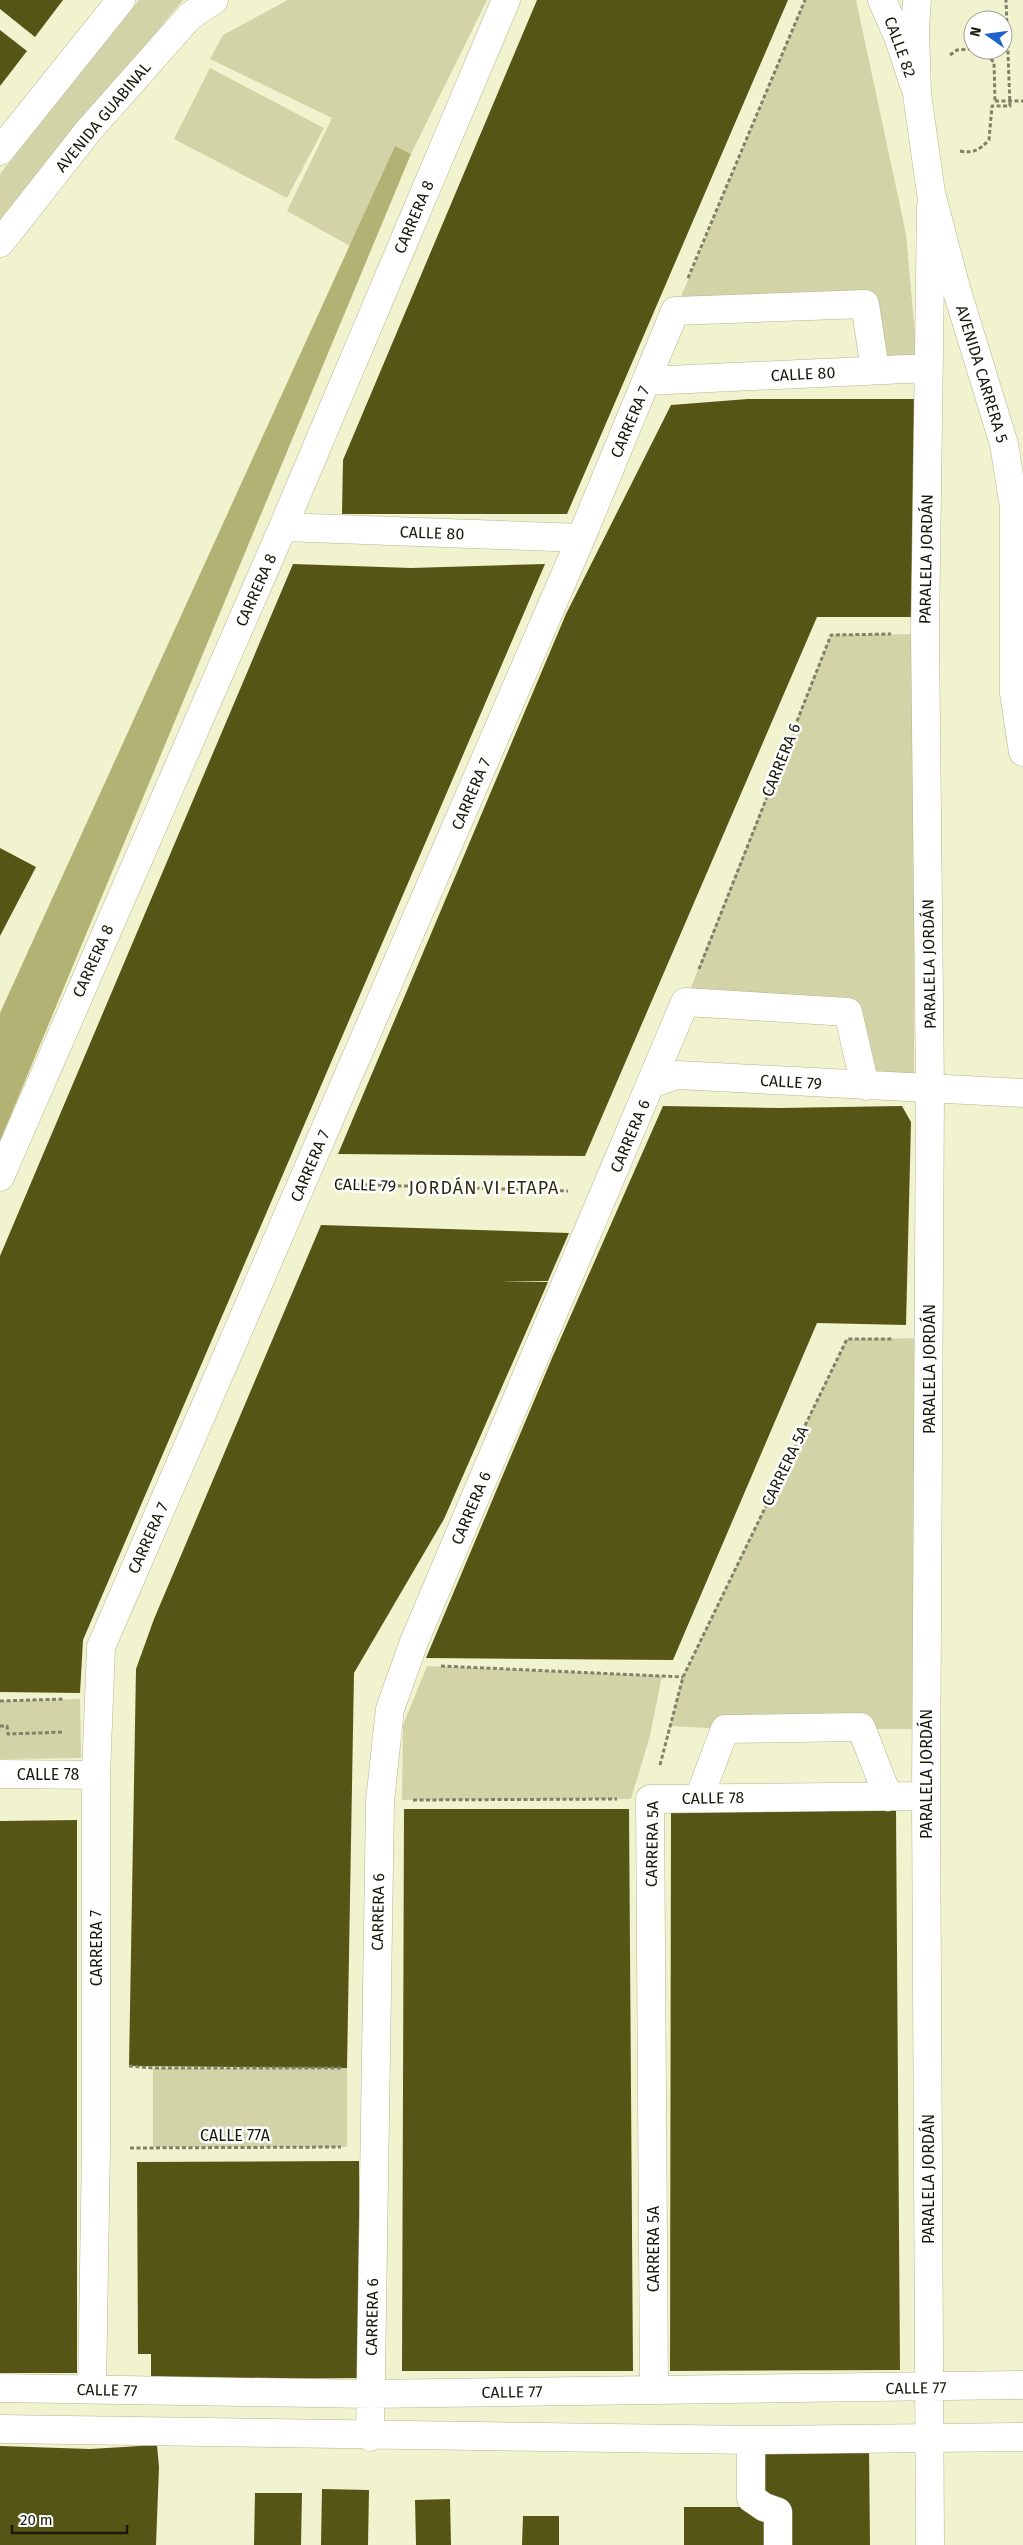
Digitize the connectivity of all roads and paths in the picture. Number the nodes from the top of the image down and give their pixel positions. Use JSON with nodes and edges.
{"nodes":[{"id":1,"x":121,"y":0,"type":"edge"},
{"id":2,"x":214,"y":0,"type":"edge"},
{"id":3,"x":506,"y":0,"type":"edge"},
{"id":4,"x":805,"y":0,"type":"edge"},
{"id":5,"x":882,"y":0,"type":"edge"},
{"id":6,"x":917,"y":0,"type":"edge"},
{"id":7,"x":1006,"y":0,"type":"edge"},
{"id":8,"x":963,"y":50,"type":"edge"},
{"id":9,"x":948,"y":58,"type":"dead end"},
{"id":10,"x":992,"y":60,"type":"edge"},
{"id":11,"x":917,"y":94,"type":"junction"},
{"id":12,"x":1023,"y":102,"type":"edge"},
{"id":13,"x":954,"y":148,"type":"dead end"},
{"id":14,"x":0,"y":151,"type":"edge"},
{"id":15,"x":931,"y":193,"type":"junction"},
{"id":16,"x":0,"y":243,"type":"edge"},
{"id":17,"x":674,"y":311,"type":"junction"},
{"id":18,"x":928,"y":368,"type":"junction"},
{"id":19,"x":875,"y":370,"type":"junction"},
{"id":20,"x":647,"y":381,"type":"junction"},
{"id":21,"x":283,"y":527,"type":"junction"},
{"id":22,"x":581,"y":538,"type":"junction"},
{"id":23,"x":925,"y":634,"type":"junction"},
{"id":24,"x":1023,"y":752,"type":"edge"},
{"id":25,"x":686,"y":1002,"type":"junction"},
{"id":26,"x":653,"y":1083,"type":"junction"},
{"id":27,"x":865,"y":1086,"type":"junction"},
{"id":28,"x":930,"y":1090,"type":"junction"},
{"id":29,"x":1023,"y":1093,"type":"edge"},
{"id":30,"x":0,"y":1177,"type":"edge"},
{"id":31,"x":303,"y":1183,"type":"junction"},
{"id":32,"x":606,"y":1192,"type":"junction"},
{"id":33,"x":929,"y":1338,"type":"junction"},
{"id":34,"x":407,"y":1662,"type":"junction"},
{"id":35,"x":683,"y":1677,"type":"junction"},
{"id":36,"x":70,"y":1699,"type":"dead end"},
{"id":37,"x":0,"y":1701,"type":"edge"},
{"id":38,"x":0,"y":1726,"type":"edge"},
{"id":39,"x":71,"y":1732,"type":"dead end"},
{"id":40,"x":0,"y":1774,"type":"edge"},
{"id":41,"x":96,"y":1775,"type":"junction"},
{"id":42,"x":926,"y":1796,"type":"junction"},
{"id":43,"x":888,"y":1797,"type":"junction"},
{"id":44,"x":699,"y":1798,"type":"junction"},
{"id":45,"x":650,"y":1799,"type":"junction"},
{"id":46,"x":380,"y":1801,"type":"junction"},
{"id":47,"x":376,"y":2066,"type":"junction"},
{"id":48,"x":96,"y":2068,"type":"junction"},
{"id":49,"x":374,"y":2146,"type":"junction"},
{"id":50,"x":96,"y":2148,"type":"junction"},
{"id":51,"x":1023,"y":2385,"type":"edge"},
{"id":52,"x":0,"y":2388,"type":"edge"},
{"id":53,"x":929,"y":2388,"type":"junction"},
{"id":54,"x":92,"y":2390,"type":"junction"},
{"id":55,"x":654,"y":2390,"type":"junction"},
{"id":56,"x":370,"y":2394,"type":"junction"},
{"id":57,"x":0,"y":2429,"type":"edge"},
{"id":58,"x":370,"y":2436,"type":"junction"},
{"id":59,"x":1023,"y":2437,"type":"edge"},
{"id":60,"x":929,"y":2439,"type":"junction"},
{"id":61,"x":751,"y":2440,"type":"junction"},
{"id":62,"x":778,"y":2545,"type":"edge"},
{"id":63,"x":930,"y":2545,"type":"edge"}],
"edges":[{"from":1,"to":14,"type":"street"},
{"from":2,"to":16,"type":"street","name":"AVENIDA GUABINAL"},
{"from":3,"to":21,"type":"street","name":"CARRERA 8"},
{"from":4,"to":17,"type":"path"},
{"from":5,"to":11,"type":"street","name":"CALLE 82"},
{"from":6,"to":11,"type":"street","name":"AVENIDA CARRERA 5"},
{"from":7,"to":13,"type":"path"},
{"from":8,"to":9,"type":"path"},
{"from":10,"to":12,"type":"path","bridge":true},
{"from":11,"to":15,"type":"street","name":"AVENIDA CARRERA 5"},
{"from":15,"to":18,"type":"street","name":"PARALELA JORDÁN"},
{"from":15,"to":24,"type":"street","name":"AVENIDA CARRERA 5"},
{"from":17,"to":19,"type":"street"},
{"from":17,"to":20,"type":"street","name":"CARRERA 7"},
{"from":18,"to":19,"type":"street","name":"CALLE 80"},
{"from":18,"to":23,"type":"street","name":"PARALELA JORDÁN"},
{"from":19,"to":20,"type":"street","name":"CALLE 80"},
{"from":20,"to":22,"type":"street","name":"CARRERA 7"},
{"from":21,"to":22,"type":"street","name":"CALLE 80"},
{"from":21,"to":30,"type":"street","name":"CARRERA 8"},
{"from":22,"to":31,"type":"street","name":"CARRERA 7"},
{"from":23,"to":25,"type":"path","name":"CARRERA 6"},
{"from":23,"to":28,"type":"street","name":"PARALELA JORDÁN"},
{"from":25,"to":26,"type":"street","name":"CARRERA 6"},
{"from":25,"to":27,"type":"street"},
{"from":26,"to":27,"type":"street","name":"CALLE 79"},
{"from":26,"to":32,"type":"street","name":"CARRERA 6"},
{"from":27,"to":28,"type":"street","name":"CALLE 79"},
{"from":28,"to":29,"type":"street"},
{"from":28,"to":33,"type":"street","name":"PARALELA JORDÁN"},
{"from":31,"to":32,"type":"path","name":"CALLE 79"},
{"from":31,"to":41,"type":"street","name":"CARRERA 7"},
{"from":32,"to":34,"type":"street","name":"CARRERA 6"},
{"from":33,"to":35,"type":"path","name":"CARRERA 5A"},
{"from":33,"to":42,"type":"street","name":"PARALELA JORDÁN"},
{"from":34,"to":35,"type":"path"},
{"from":34,"to":46,"type":"street","name":"CARRERA 6"},
{"from":35,"to":45,"type":"path","name":"CARRERA 5A"},
{"from":36,"to":37,"type":"path"},
{"from":38,"to":39,"type":"path"},
{"from":40,"to":41,"type":"street","name":"CALLE 78"},
{"from":41,"to":48,"type":"street","name":"CARRERA 7"},
{"from":42,"to":43,"type":"street","name":"CALLE 78"},
{"from":42,"to":53,"type":"street","name":"PARALELA JORDÁN"},
{"from":43,"to":44,"type":"street","name":"CALLE 78"},
{"from":43,"to":44,"type":"street"},
{"from":44,"to":45,"type":"street","name":"CALLE 78"},
{"from":45,"to":46,"type":"path"},
{"from":45,"to":55,"type":"street","name":"CARRERA 5A"},
{"from":46,"to":47,"type":"street","name":"CARRERA 6"},
{"from":47,"to":48,"type":"path"},
{"from":47,"to":49,"type":"street","name":"CARRERA 6"},
{"from":48,"to":50,"type":"street","name":"CARRERA 7"},
{"from":49,"to":50,"type":"path","name":"CALLE 77A"},
{"from":49,"to":56,"type":"street","name":"CARRERA 6"},
{"from":50,"to":54,"type":"street","name":"CARRERA 7"},
{"from":51,"to":53,"type":"street","name":"CALLE 77"},
{"from":52,"to":54,"type":"street","name":"CALLE 77"},
{"from":53,"to":55,"type":"street","name":"CALLE 77"},
{"from":53,"to":60,"type":"street","name":"PARALELA JORDÁN"},
{"from":54,"to":56,"type":"street","name":"CALLE 77"},
{"from":55,"to":56,"type":"street","name":"CALLE 77"},
{"from":56,"to":58,"type":"street","name":"CARRERA 6"},
{"from":57,"to":58,"type":"street"},
{"from":58,"to":61,"type":"street"},
{"from":59,"to":60,"type":"street"},
{"from":60,"to":61,"type":"street"},
{"from":60,"to":63,"type":"street","name":"PARALELA JORDÁN"},
{"from":61,"to":62,"type":"street"}]}
